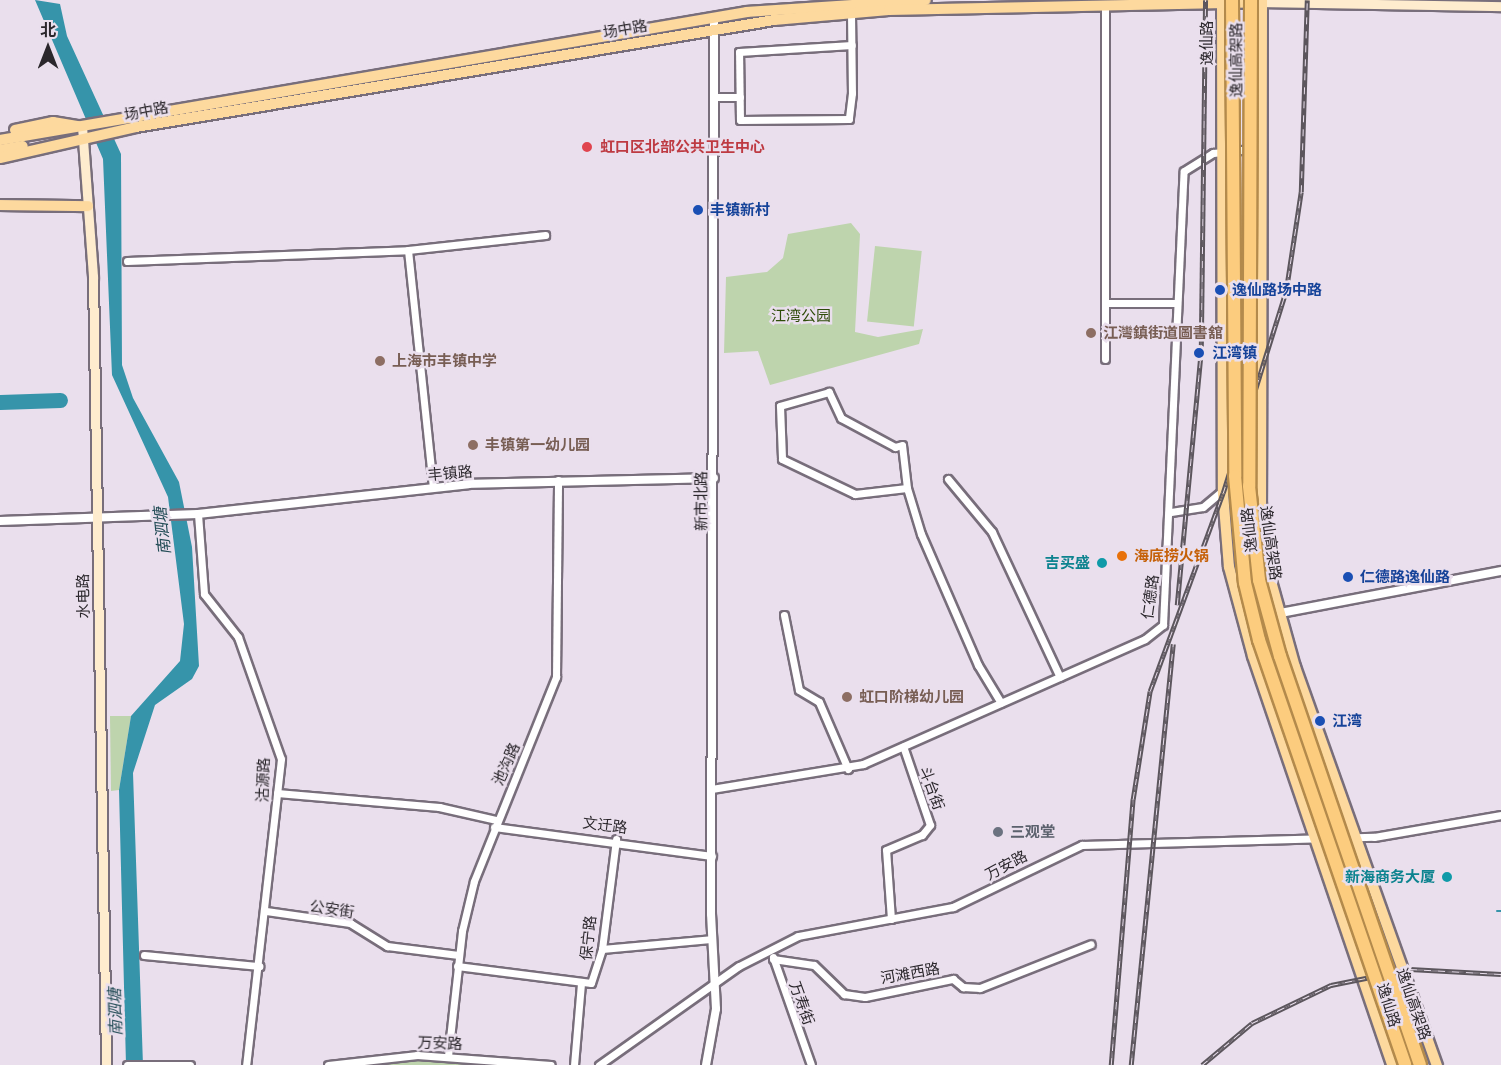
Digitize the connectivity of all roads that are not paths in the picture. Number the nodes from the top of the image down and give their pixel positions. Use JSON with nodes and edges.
{"nodes":[{"id":1,"x":926,"y":0,"type":"edge"},
{"id":2,"x":1224,"y":1,"type":"edge"},
{"id":3,"x":1259,"y":1,"type":"edge"},
{"id":4,"x":1105,"y":6,"type":"junction"},
{"id":5,"x":1501,"y":6,"type":"edge"},
{"id":6,"x":851,"y":13,"type":"junction"},
{"id":7,"x":715,"y":23,"type":"junction"},
{"id":8,"x":852,"y":45,"type":"junction"},
{"id":9,"x":715,"y":97,"type":"junction"},
{"id":10,"x":740,"y":97,"type":"junction"},
{"id":11,"x":134,"y":122,"type":"junction"},
{"id":12,"x":82,"y":126,"type":"junction"},
{"id":13,"x":0,"y":133,"type":"edge"},
{"id":14,"x":83,"y":139,"type":"junction"},
{"id":15,"x":0,"y":140,"type":"edge"},
{"id":16,"x":1260,"y":148,"type":"junction"},
{"id":17,"x":41,"y":149,"type":"junction"},
{"id":18,"x":0,"y":150,"type":"edge"},
{"id":19,"x":1222,"y":151,"type":"junction"},
{"id":20,"x":0,"y":158,"type":"edge"},
{"id":21,"x":0,"y":204,"type":"edge"},
{"id":22,"x":88,"y":206,"type":"junction"},
{"id":23,"x":545,"y":235,"type":"dead end"},
{"id":24,"x":408,"y":250,"type":"junction"},
{"id":25,"x":128,"y":261,"type":"dead end"},
{"id":26,"x":1105,"y":303,"type":"junction"},
{"id":27,"x":1176,"y":303,"type":"junction"},
{"id":28,"x":1105,"y":359,"type":"dead end"},
{"id":29,"x":714,"y":478,"type":"junction"},
{"id":30,"x":948,"y":479,"type":"dead end"},
{"id":31,"x":558,"y":480,"type":"junction"},
{"id":32,"x":434,"y":488,"type":"junction"},
{"id":33,"x":907,"y":488,"type":"junction"},
{"id":34,"x":1223,"y":489,"type":"junction"},
{"id":35,"x":1171,"y":512,"type":"junction"},
{"id":36,"x":194,"y":515,"type":"junction"},
{"id":37,"x":0,"y":520,"type":"edge"},
{"id":38,"x":97,"y":521,"type":"junction"},
{"id":39,"x":1501,"y":571,"type":"edge"},
{"id":40,"x":1279,"y":613,"type":"junction"},
{"id":41,"x":784,"y":615,"type":"dead end"},
{"id":42,"x":1242,"y":620,"type":"junction"},
{"id":43,"x":1060,"y":677,"type":"junction"},
{"id":44,"x":1001,"y":703,"type":"junction"},
{"id":45,"x":903,"y":746,"type":"junction"},
{"id":46,"x":848,"y":769,"type":"junction"},
{"id":47,"x":712,"y":789,"type":"junction"},
{"id":48,"x":277,"y":793,"type":"junction"},
{"id":49,"x":1501,"y":815,"type":"edge"},
{"id":50,"x":495,"y":824,"type":"junction"},
{"id":51,"x":1354,"y":838,"type":"junction"},
{"id":52,"x":616,"y":839,"type":"junction"},
{"id":53,"x":1316,"y":839,"type":"junction"},
{"id":54,"x":712,"y":856,"type":"junction"},
{"id":55,"x":266,"y":911,"type":"junction"},
{"id":56,"x":891,"y":920,"type":"junction"},
{"id":57,"x":711,"y":939,"type":"junction"},
{"id":58,"x":1091,"y":944,"type":"dead end"},
{"id":59,"x":602,"y":949,"type":"junction"},
{"id":60,"x":771,"y":950,"type":"junction"},
{"id":61,"x":144,"y":955,"type":"dead end"},
{"id":62,"x":458,"y":955,"type":"junction"},
{"id":63,"x":773,"y":959,"type":"junction"},
{"id":64,"x":259,"y":966,"type":"junction"},
{"id":65,"x":457,"y":966,"type":"junction"},
{"id":66,"x":714,"y":983,"type":"junction"},
{"id":67,"x":581,"y":984,"type":"junction"},
{"id":68,"x":1404,"y":985,"type":"junction"},
{"id":69,"x":1371,"y":995,"type":"junction"},
{"id":70,"x":448,"y":1056,"type":"junction"},
{"id":71,"x":149,"y":1064,"type":"edge"},
{"id":72,"x":106,"y":1065,"type":"edge"},
{"id":73,"x":127,"y":1065,"type":"edge"},
{"id":74,"x":190,"y":1065,"type":"edge"},
{"id":75,"x":246,"y":1065,"type":"edge"},
{"id":76,"x":328,"y":1065,"type":"edge"},
{"id":77,"x":551,"y":1065,"type":"edge"},
{"id":78,"x":574,"y":1065,"type":"edge"},
{"id":79,"x":599,"y":1065,"type":"edge"},
{"id":80,"x":706,"y":1065,"type":"edge"},
{"id":81,"x":811,"y":1065,"type":"edge"},
{"id":82,"x":1392,"y":1065,"type":"edge"},
{"id":83,"x":1405,"y":1065,"type":"edge"},
{"id":84,"x":1420,"y":1065,"type":"edge"},
{"id":85,"x":1437,"y":1065,"type":"edge"}],
"edges":[{"from":1,"to":7,"type":"main road","name":"场中路"},
{"from":2,"to":3,"type":"main road","name":"场中路"},
{"from":2,"to":4,"type":"main road","name":"场中路"},
{"from":2,"to":19,"type":"main road","name":"逸仙路"},
{"from":2,"to":83,"type":"highway","name":"逸仙高架路","bridge":true},
{"from":3,"to":5,"type":"main road"},
{"from":3,"to":16,"type":"main road","name":"逸仙路"},
{"from":3,"to":84,"type":"highway","name":"逸仙高架路","bridge":true},
{"from":4,"to":6,"type":"main road","name":"场中路"},
{"from":4,"to":26,"type":"street"},
{"from":6,"to":7,"type":"main road","name":"场中路"},
{"from":6,"to":8,"type":"street"},
{"from":7,"to":9,"type":"street","name":"新市北路"},
{"from":7,"to":11,"type":"main road","name":"场中路"},
{"from":8,"to":10,"type":"street"},
{"from":8,"to":10,"type":"street"},
{"from":9,"to":10,"type":"street"},
{"from":9,"to":29,"type":"street","name":"新市北路"},
{"from":11,"to":12,"type":"main road","name":"场中路"},
{"from":11,"to":14,"type":"main road","name":"场中路"},
{"from":12,"to":13,"type":"main road","name":"场中路"},
{"from":12,"to":14,"type":"main road","name":"水电路"},
{"from":12,"to":15,"type":"main road","name":"场中路"},
{"from":14,"to":17,"type":"main road","name":"场中路"},
{"from":14,"to":22,"type":"main road","name":"水电路"},
{"from":16,"to":19,"type":"street","name":"仁德路"},
{"from":16,"to":40,"type":"main road","name":"逸仙路"},
{"from":17,"to":18,"type":"main road","name":"场中路"},
{"from":17,"to":20,"type":"main road","name":"场中路"},
{"from":19,"to":27,"type":"street","name":"仁德路"},
{"from":19,"to":34,"type":"main road","name":"逸仙路"},
{"from":21,"to":22,"type":"main road"},
{"from":22,"to":38,"type":"main road","name":"水电路"},
{"from":23,"to":24,"type":"street"},
{"from":24,"to":25,"type":"street"},
{"from":24,"to":32,"type":"street"},
{"from":26,"to":27,"type":"street"},
{"from":26,"to":28,"type":"street"},
{"from":27,"to":35,"type":"street","name":"仁德路"},
{"from":29,"to":31,"type":"street","name":"丰镇路"},
{"from":29,"to":47,"type":"street","name":"新市北路"},
{"from":30,"to":43,"type":"street"},
{"from":31,"to":32,"type":"street","name":"丰镇路"},
{"from":31,"to":50,"type":"street","name":"池沟路"},
{"from":32,"to":36,"type":"street","name":"丰镇路"},
{"from":33,"to":33,"type":"street"},
{"from":33,"to":44,"type":"street"},
{"from":34,"to":35,"type":"street"},
{"from":34,"to":42,"type":"main road","name":"逸仙路"},
{"from":35,"to":43,"type":"street","name":"仁德路"},
{"from":36,"to":38,"type":"street","name":"丰镇路"},
{"from":36,"to":48,"type":"street","name":"沽源路"},
{"from":37,"to":38,"type":"street"},
{"from":38,"to":72,"type":"main road","name":"水电路"},
{"from":39,"to":40,"type":"street"},
{"from":40,"to":42,"type":"street"},
{"from":40,"to":51,"type":"main road","name":"逸仙路"},
{"from":41,"to":46,"type":"street"},
{"from":42,"to":53,"type":"main road","name":"逸仙路"},
{"from":43,"to":44,"type":"street","name":"仁德路"},
{"from":44,"to":45,"type":"street","name":"仁德路"},
{"from":45,"to":46,"type":"street","name":"仁德路"},
{"from":45,"to":56,"type":"street","name":"斗台街"},
{"from":46,"to":47,"type":"street","name":"仁德路"},
{"from":47,"to":54,"type":"street","name":"新市北路"},
{"from":48,"to":50,"type":"street","name":"文迁路"},
{"from":48,"to":55,"type":"street","name":"沽源路"},
{"from":49,"to":51,"type":"street","name":"万安路"},
{"from":50,"to":52,"type":"street","name":"文迁路"},
{"from":50,"to":62,"type":"street","name":"池沟路"},
{"from":51,"to":53,"type":"street","name":"万安路"},
{"from":51,"to":68,"type":"main road","name":"逸仙路"},
{"from":52,"to":54,"type":"street","name":"文迁路"},
{"from":52,"to":59,"type":"street","name":"保宁路"},
{"from":53,"to":56,"type":"street","name":"万安路"},
{"from":53,"to":69,"type":"main road","name":"逸仙路"},
{"from":54,"to":57,"type":"street","name":"新市北路"},
{"from":55,"to":62,"type":"street","name":"公安街"},
{"from":55,"to":64,"type":"street","name":"沽源路"},
{"from":56,"to":60,"type":"street","name":"万安路"},
{"from":57,"to":59,"type":"street"},
{"from":57,"to":66,"type":"street","name":"新市北路"},
{"from":58,"to":63,"type":"street","name":"河滩西路"},
{"from":59,"to":67,"type":"street","name":"保宁路"},
{"from":60,"to":63,"type":"street","name":"万寿街"},
{"from":60,"to":66,"type":"street","name":"万安路"},
{"from":61,"to":64,"type":"street"},
{"from":62,"to":65,"type":"street","name":"池沟路"},
{"from":63,"to":81,"type":"street","name":"万寿街"},
{"from":64,"to":75,"type":"street","name":"沽源路"},
{"from":65,"to":67,"type":"street"},
{"from":65,"to":70,"type":"street","name":"池沟路"},
{"from":66,"to":79,"type":"street","name":"万安路"},
{"from":66,"to":80,"type":"street","name":"新市北路"},
{"from":67,"to":78,"type":"street"},
{"from":68,"to":69,"type":"main road"},
{"from":68,"to":85,"type":"main road","name":"逸仙路"},
{"from":69,"to":82,"type":"main road","name":"逸仙路"},
{"from":70,"to":76,"type":"street","name":"万安路"},
{"from":70,"to":77,"type":"street","name":"万安路"},
{"from":71,"to":73,"type":"street"},
{"from":71,"to":74,"type":"street"}]}
